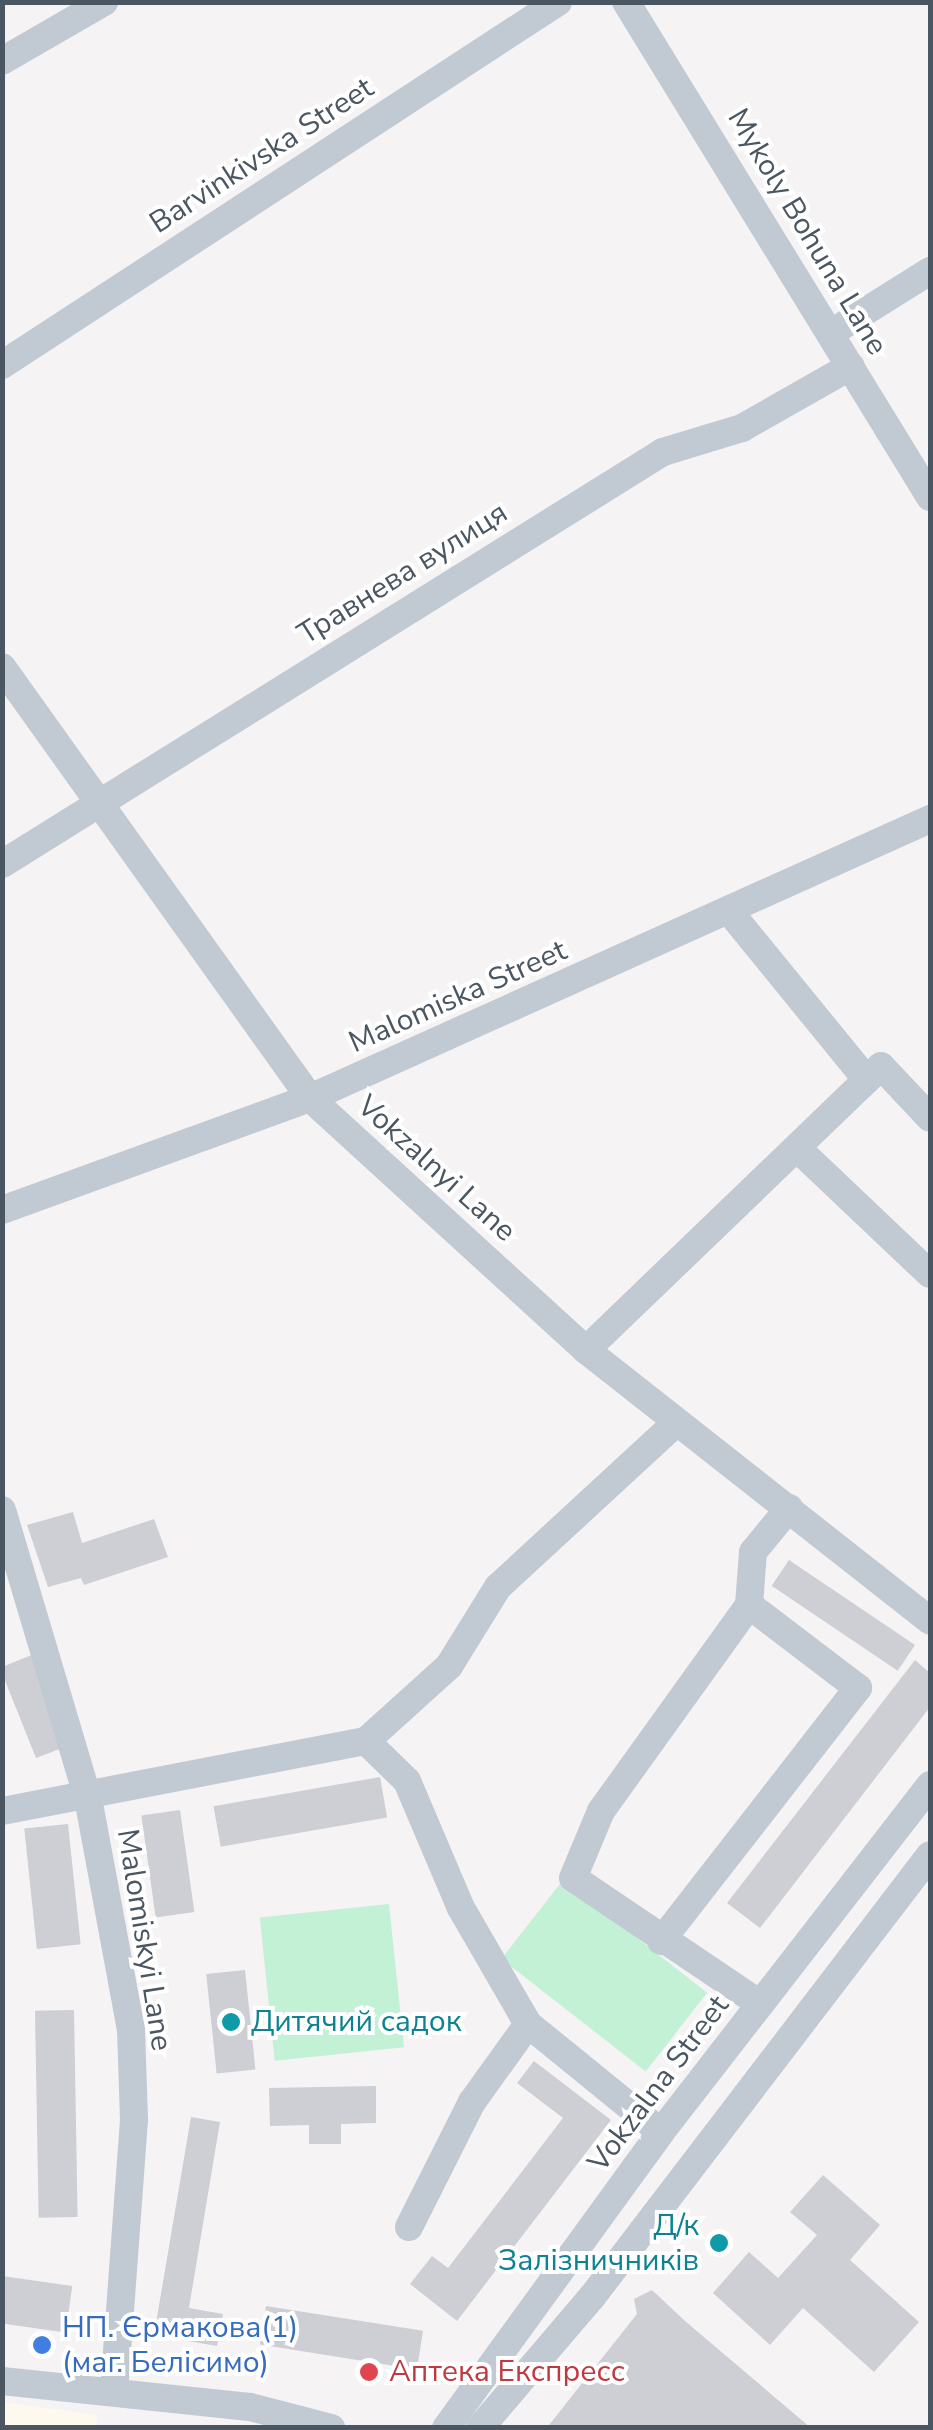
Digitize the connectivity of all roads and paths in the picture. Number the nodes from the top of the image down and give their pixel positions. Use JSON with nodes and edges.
{"nodes":[{"id":1,"x":104,"y":2,"type":"edge"},
{"id":2,"x":558,"y":2,"type":"edge"},
{"id":3,"x":626,"y":2,"type":"edge"},
{"id":4,"x":2,"y":61,"type":"edge"},
{"id":5,"x":930,"y":271,"type":"edge"},
{"id":6,"x":832,"y":333,"type":"junction"},
{"id":7,"x":2,"y":365,"type":"edge"},
{"id":8,"x":851,"y":366,"type":"junction"},
{"id":9,"x":930,"y":497,"type":"edge"},
{"id":10,"x":2,"y":667,"type":"edge"},
{"id":11,"x":98,"y":801,"type":"junction"},
{"id":12,"x":930,"y":819,"type":"edge"},
{"id":13,"x":2,"y":864,"type":"edge"},
{"id":14,"x":730,"y":912,"type":"junction"},
{"id":15,"x":874,"y":1073,"type":"junction"},
{"id":16,"x":310,"y":1098,"type":"junction"},
{"id":17,"x":930,"y":1118,"type":"edge"},
{"id":18,"x":797,"y":1148,"type":"junction"},
{"id":19,"x":2,"y":1210,"type":"edge"},
{"id":20,"x":930,"y":1274,"type":"edge"},
{"id":21,"x":586,"y":1350,"type":"junction"},
{"id":22,"x":677,"y":1422,"type":"junction"},
{"id":23,"x":789,"y":1508,"type":"junction"},
{"id":24,"x":2,"y":1510,"type":"edge"},
{"id":25,"x":749,"y":1605,"type":"junction"},
{"id":26,"x":930,"y":1621,"type":"edge"},
{"id":27,"x":366,"y":1741,"type":"junction"},
{"id":28,"x":930,"y":1785,"type":"edge"},
{"id":29,"x":88,"y":1798,"type":"junction"},
{"id":30,"x":2,"y":1811,"type":"edge"},
{"id":31,"x":930,"y":1855,"type":"edge"},
{"id":32,"x":660,"y":1940,"type":"junction"},
{"id":33,"x":760,"y":2004,"type":"junction"},
{"id":34,"x":528,"y":2024,"type":"junction"},
{"id":35,"x":661,"y":2132,"type":"junction"},
{"id":36,"x":410,"y":2227,"type":"dead end"},
{"id":37,"x":2,"y":2381,"type":"edge"},
{"id":38,"x":114,"y":2392,"type":"junction"},
{"id":39,"x":331,"y":2428,"type":"edge"},
{"id":40,"x":446,"y":2428,"type":"edge"},
{"id":41,"x":480,"y":2428,"type":"edge"}],
"edges":[{"from":1,"to":4,"type":"street"},
{"from":2,"to":7,"type":"street","name":"Barvinkivska Street"},
{"from":3,"to":6,"type":"street","name":"Mykoly Bohuna Lane"},
{"from":5,"to":6,"type":"street"},
{"from":6,"to":8,"type":"street","name":"Mykoly Bohuna Lane"},
{"from":8,"to":9,"type":"street","name":"Mykoly Bohuna Lane"},
{"from":8,"to":11,"type":"street","name":"Травнева вулиця"},
{"from":10,"to":11,"type":"street","name":"Vokzalnyi Lane"},
{"from":11,"to":13,"type":"street","name":"Травнева вулиця"},
{"from":11,"to":16,"type":"street","name":"Vokzalnyi Lane"},
{"from":12,"to":14,"type":"street","name":"Malomiska Street"},
{"from":14,"to":15,"type":"street"},
{"from":14,"to":16,"type":"street","name":"Malomiska Street"},
{"from":15,"to":17,"type":"street"},
{"from":15,"to":18,"type":"street"},
{"from":16,"to":19,"type":"street","name":"Malomiska Street"},
{"from":16,"to":21,"type":"street","name":"Vokzalnyi Lane"},
{"from":18,"to":20,"type":"street"},
{"from":18,"to":21,"type":"street"},
{"from":21,"to":22,"type":"street","name":"Vokzalnyi Lane"},
{"from":22,"to":23,"type":"street","name":"Vokzalnyi Lane"},
{"from":22,"to":27,"type":"street"},
{"from":23,"to":25,"type":"street"},
{"from":23,"to":26,"type":"street","name":"Vokzalnyi Lane"},
{"from":24,"to":29,"type":"street","name":"Malomiskyi Lane"},
{"from":25,"to":32,"type":"street"},
{"from":25,"to":32,"type":"street"},
{"from":27,"to":29,"type":"street"},
{"from":27,"to":34,"type":"street"},
{"from":28,"to":33,"type":"street","name":"Vokzalna Street"},
{"from":29,"to":30,"type":"street"},
{"from":29,"to":38,"type":"street","name":"Malomiskyi Lane"},
{"from":31,"to":41,"type":"street"},
{"from":32,"to":33,"type":"street"},
{"from":33,"to":35,"type":"street","name":"Vokzalna Street"},
{"from":34,"to":35,"type":"street"},
{"from":34,"to":36,"type":"street"},
{"from":35,"to":40,"type":"street","name":"Vokzalna Street"},
{"from":37,"to":38,"type":"street"},
{"from":38,"to":39,"type":"street"}]}
